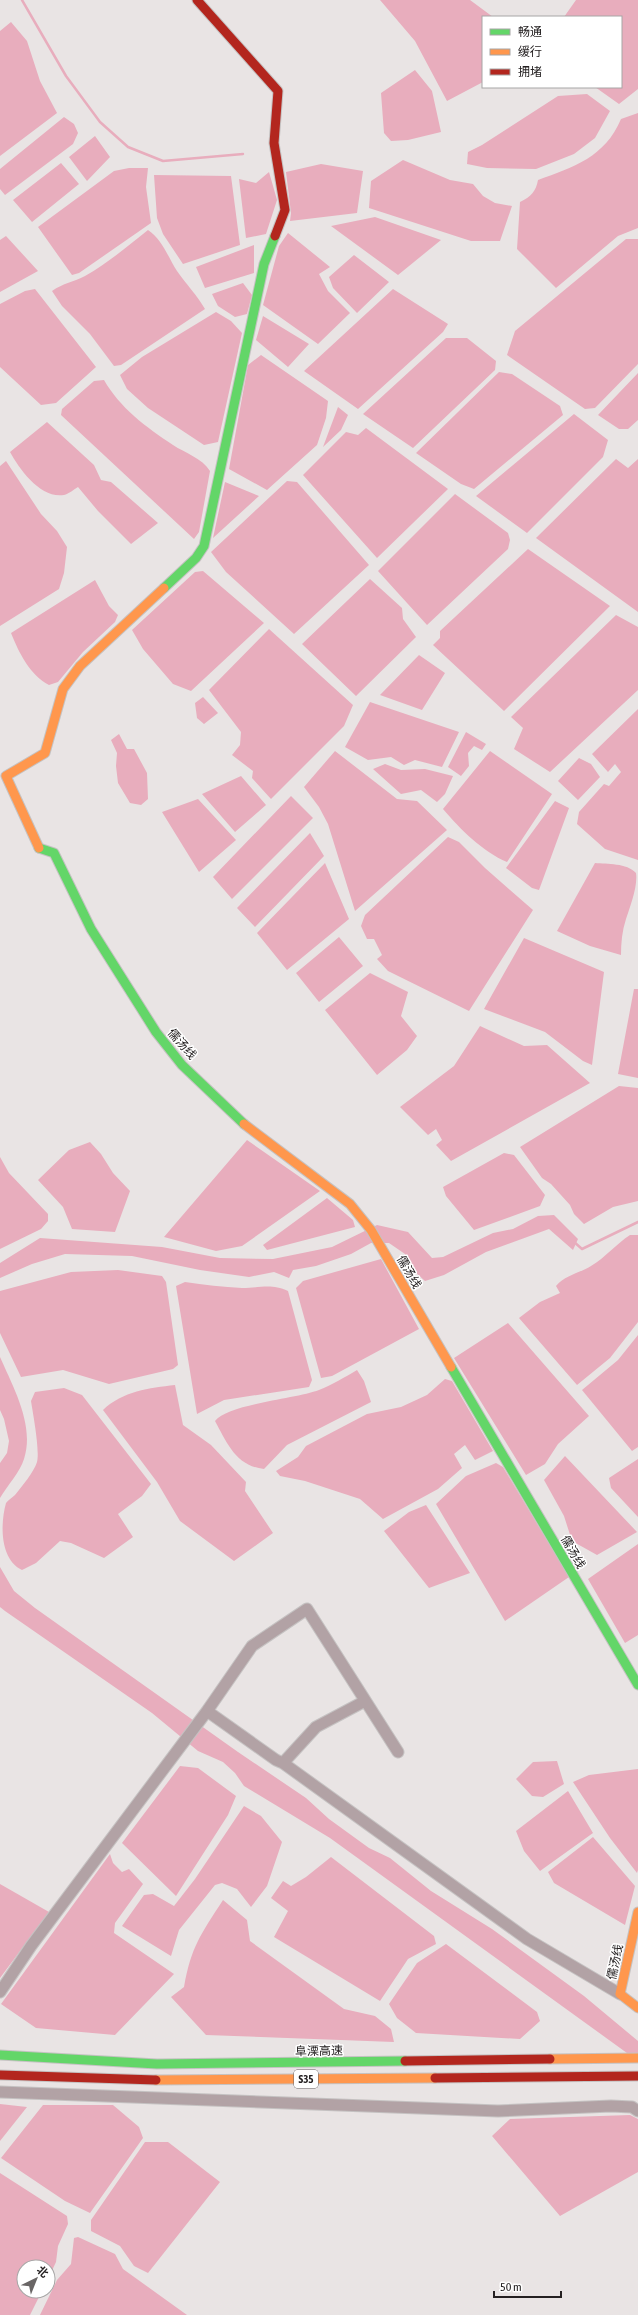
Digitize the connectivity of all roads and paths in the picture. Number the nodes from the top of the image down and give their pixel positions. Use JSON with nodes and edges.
{"nodes":[{"id":1,"x":197,"y":0,"type":"edge"},
{"id":2,"x":638,"y":1685,"type":"edge"},
{"id":3,"x":365,"y":1701,"type":"junction"},
{"id":4,"x":207,"y":1711,"type":"junction"},
{"id":5,"x":398,"y":1752,"type":"dead end"},
{"id":6,"x":283,"y":1763,"type":"junction"},
{"id":7,"x":638,"y":1912,"type":"edge"},
{"id":8,"x":0,"y":1992,"type":"edge"},
{"id":9,"x":620,"y":1994,"type":"junction"},
{"id":10,"x":638,"y":2008,"type":"edge"},
{"id":11,"x":0,"y":2055,"type":"edge"},
{"id":12,"x":638,"y":2058,"type":"edge"},
{"id":13,"x":0,"y":2075,"type":"edge"},
{"id":14,"x":638,"y":2076,"type":"edge"},
{"id":15,"x":0,"y":2092,"type":"edge"},
{"id":16,"x":638,"y":2111,"type":"edge"}],
"edges":[{"from":1,"to":2,"type":"main road","name":"儒汤线"},
{"from":3,"to":4,"type":"street"},
{"from":3,"to":5,"type":"street"},
{"from":3,"to":6,"type":"street"},
{"from":4,"to":6,"type":"street"},
{"from":4,"to":8,"type":"street"},
{"from":6,"to":9,"type":"street"},
{"from":7,"to":9,"type":"main road","name":"儒汤线"},
{"from":9,"to":10,"type":"main road","name":"儒汤线"},
{"from":11,"to":12,"type":"main road","name":"阜溧高速","number":"S35"},
{"from":13,"to":14,"type":"main road","number":"S35"},
{"from":15,"to":16,"type":"street"}]}
